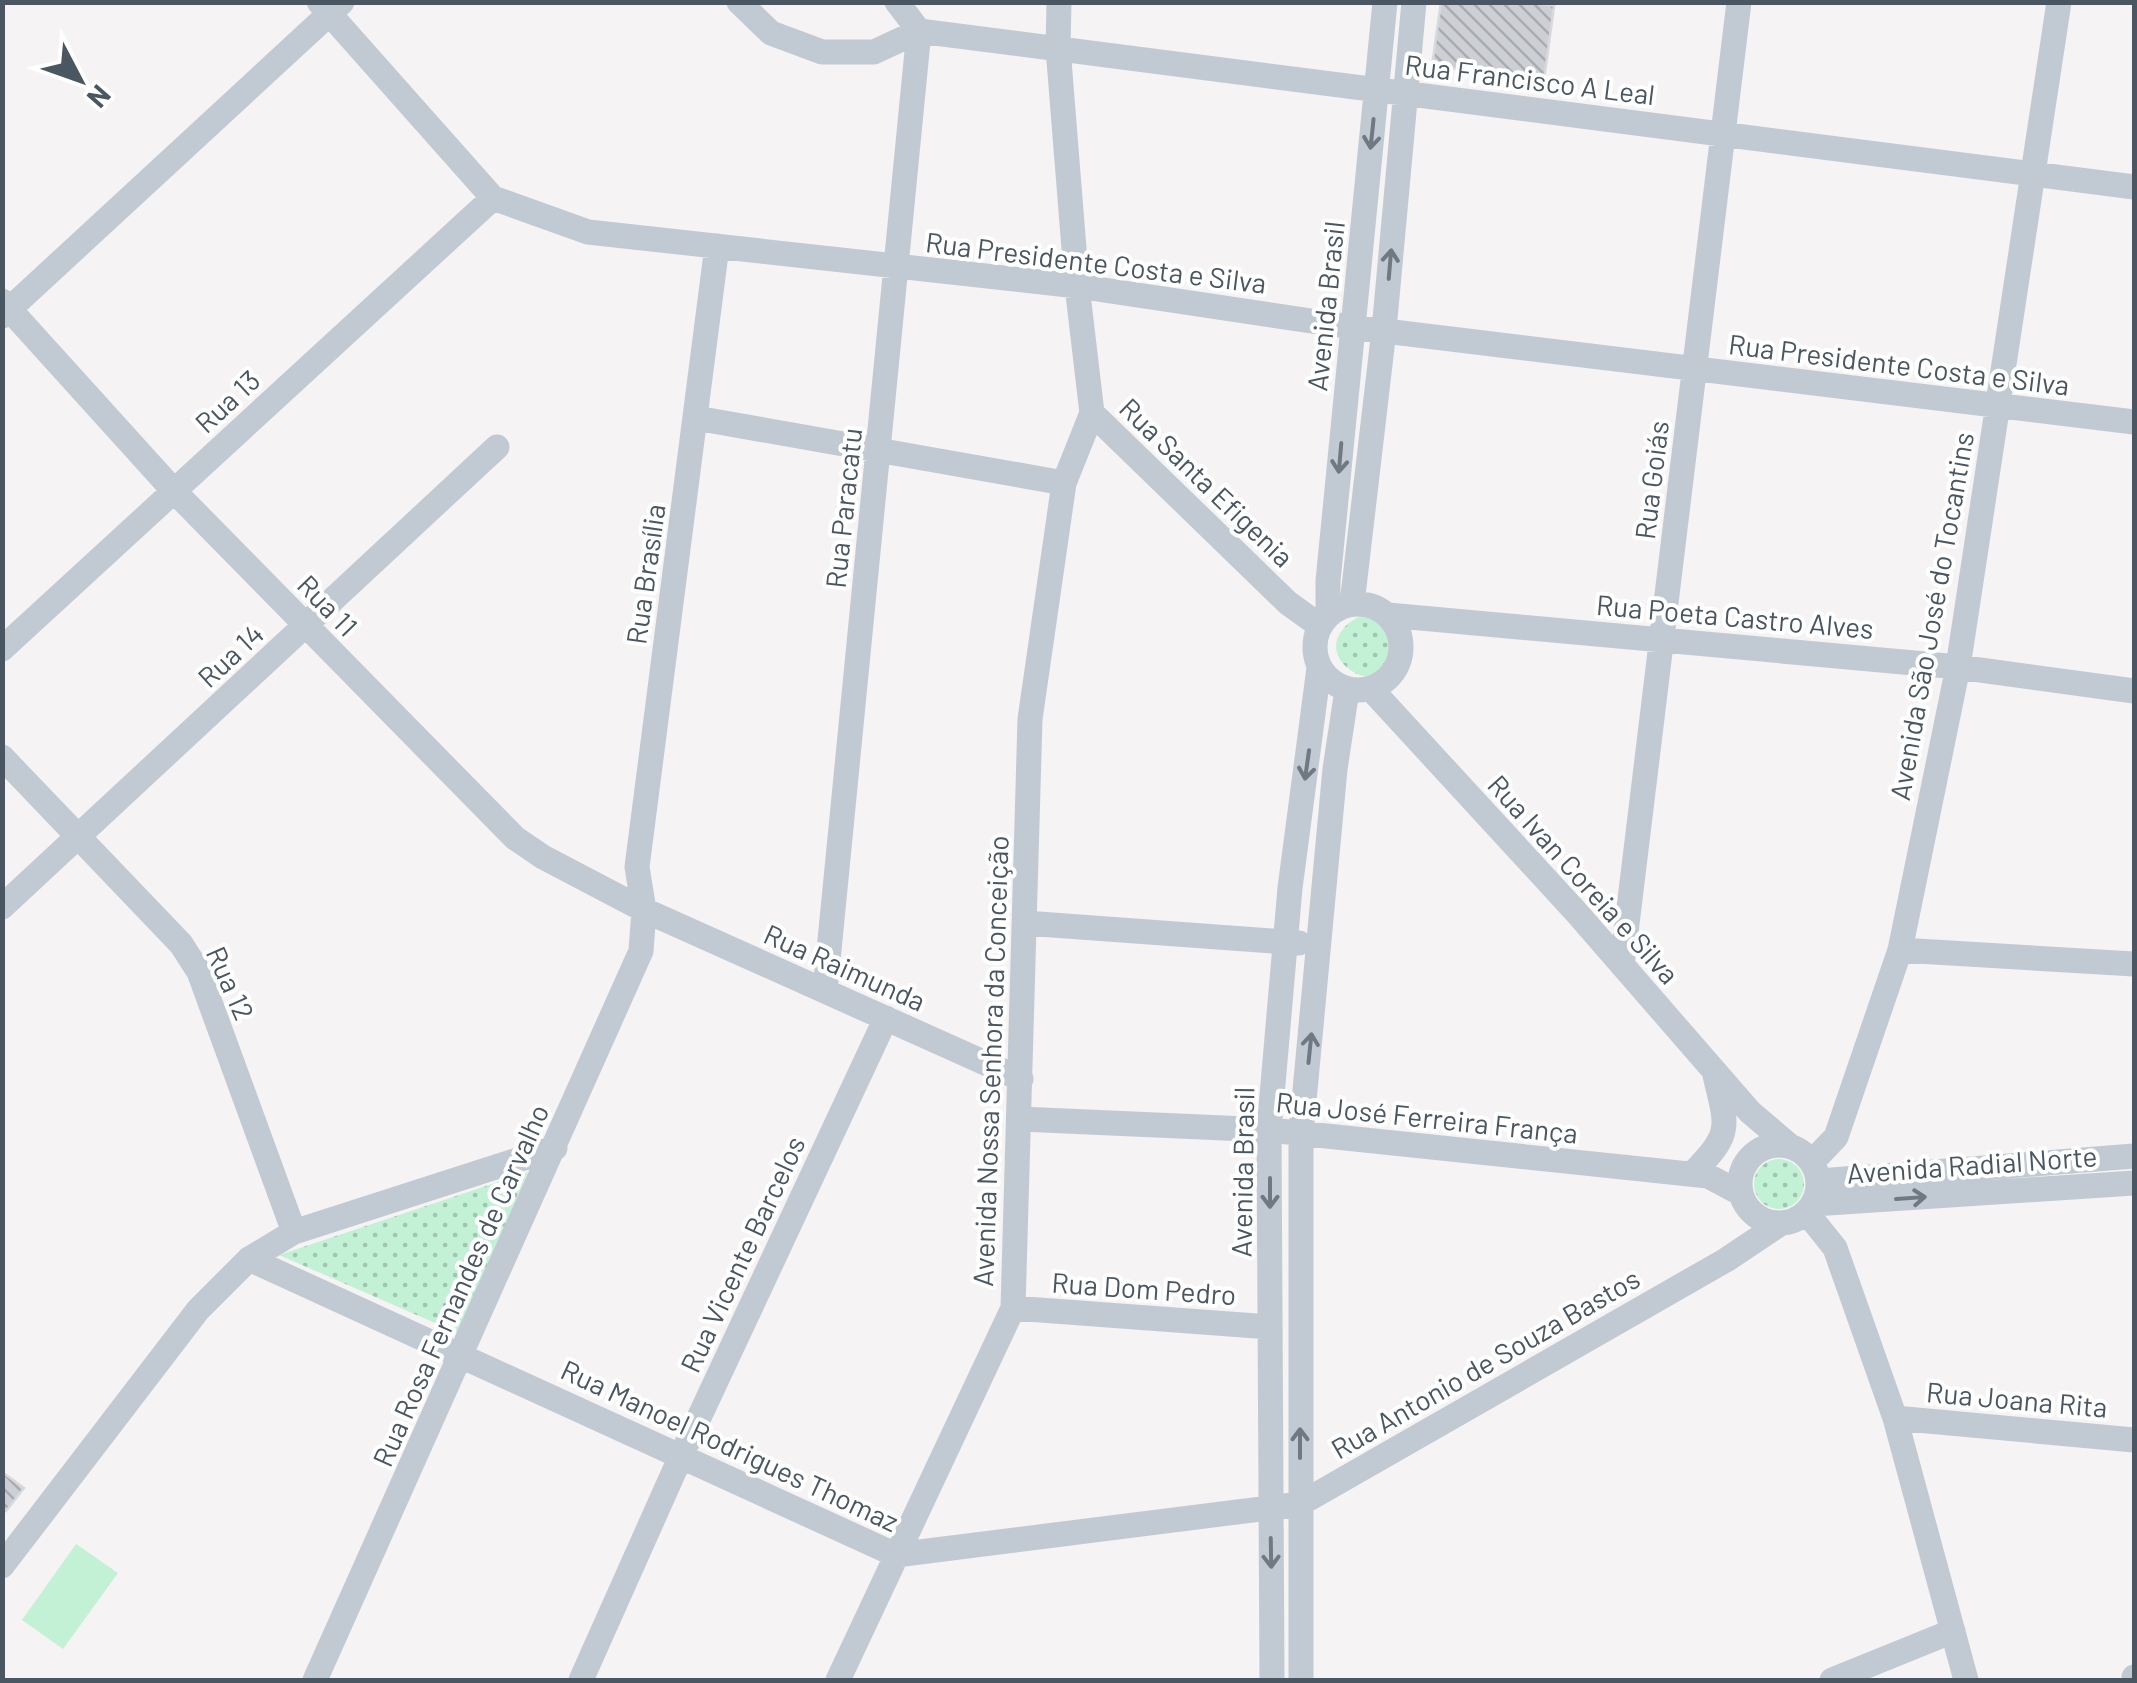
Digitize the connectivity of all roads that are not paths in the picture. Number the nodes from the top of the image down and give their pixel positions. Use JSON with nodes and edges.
{"nodes":[{"id":1,"x":739,"y":2,"type":"edge"},
{"id":2,"x":897,"y":2,"type":"edge"},
{"id":3,"x":1058,"y":2,"type":"edge"},
{"id":4,"x":1385,"y":2,"type":"edge"},
{"id":5,"x":1414,"y":2,"type":"edge"},
{"id":6,"x":1739,"y":2,"type":"edge"},
{"id":7,"x":2059,"y":2,"type":"edge"},
{"id":8,"x":330,"y":6,"type":"edge"},
{"id":9,"x":919,"y":30,"type":"junction"},
{"id":10,"x":1058,"y":48,"type":"junction"},
{"id":11,"x":1376,"y":89,"type":"junction"},
{"id":12,"x":1406,"y":93,"type":"junction"},
{"id":13,"x":1723,"y":134,"type":"junction"},
{"id":14,"x":2033,"y":173,"type":"junction"},
{"id":15,"x":2134,"y":187,"type":"edge"},
{"id":16,"x":492,"y":198,"type":"junction"},
{"id":17,"x":718,"y":246,"type":"junction"},
{"id":18,"x":897,"y":266,"type":"junction"},
{"id":19,"x":1078,"y":286,"type":"junction"},
{"id":20,"x":5,"y":309,"type":"edge"},
{"id":21,"x":1352,"y":326,"type":"junction"},
{"id":22,"x":1384,"y":330,"type":"junction"},
{"id":23,"x":1694,"y":370,"type":"junction"},
{"id":24,"x":1998,"y":405,"type":"junction"},
{"id":25,"x":1092,"y":413,"type":"junction"},
{"id":26,"x":696,"y":418,"type":"junction"},
{"id":27,"x":2134,"y":422,"type":"edge"},
{"id":28,"x":497,"y":447,"type":"dead end"},
{"id":29,"x":879,"y":450,"type":"junction"},
{"id":30,"x":1064,"y":483,"type":"junction"},
{"id":31,"x":174,"y":491,"type":"junction"},
{"id":32,"x":1352,"y":604,"type":"junction"},
{"id":33,"x":1388,"y":615,"type":"junction"},
{"id":34,"x":1324,"y":621,"type":"junction"},
{"id":35,"x":306,"y":626,"type":"junction"},
{"id":36,"x":1662,"y":638,"type":"junction"},
{"id":37,"x":2,"y":649,"type":"edge"},
{"id":38,"x":1958,"y":667,"type":"junction"},
{"id":39,"x":1320,"y":668,"type":"junction"},
{"id":40,"x":1359,"y":689,"type":"junction"},
{"id":41,"x":2134,"y":692,"type":"edge"},
{"id":42,"x":2,"y":757,"type":"edge"},
{"id":43,"x":80,"y":835,"type":"junction"},
{"id":44,"x":2,"y":906,"type":"edge"},
{"id":45,"x":644,"y":910,"type":"junction"},
{"id":46,"x":1024,"y":923,"type":"junction"},
{"id":47,"x":1286,"y":941,"type":"junction"},
{"id":48,"x":1320,"y":947,"type":"junction"},
{"id":49,"x":1900,"y":950,"type":"junction"},
{"id":50,"x":2134,"y":964,"type":"edge"},
{"id":51,"x":1622,"y":965,"type":"junction"},
{"id":52,"x":826,"y":991,"type":"junction"},
{"id":53,"x":886,"y":1018,"type":"junction"},
{"id":54,"x":1713,"y":1066,"type":"junction"},
{"id":55,"x":1021,"y":1079,"type":"junction"},
{"id":56,"x":1750,"y":1112,"type":"junction"},
{"id":57,"x":1020,"y":1119,"type":"junction"},
{"id":58,"x":1270,"y":1130,"type":"junction"},
{"id":59,"x":1301,"y":1133,"type":"junction"},
{"id":60,"x":1790,"y":1146,"type":"junction"},
{"id":61,"x":554,"y":1148,"type":"junction"},
{"id":62,"x":2134,"y":1156,"type":"edge"},
{"id":63,"x":1748,"y":1160,"type":"junction"},
{"id":64,"x":1700,"y":1175,"type":"junction"},
{"id":65,"x":2134,"y":1183,"type":"edge"},
{"id":66,"x":1813,"y":1190,"type":"junction"},
{"id":67,"x":1743,"y":1199,"type":"junction"},
{"id":68,"x":1780,"y":1224,"type":"junction"},
{"id":69,"x":294,"y":1232,"type":"junction"},
{"id":70,"x":250,"y":1259,"type":"junction"},
{"id":71,"x":1726,"y":1260,"type":"junction"},
{"id":72,"x":1014,"y":1308,"type":"junction"},
{"id":73,"x":1270,"y":1327,"type":"junction"},
{"id":74,"x":462,"y":1354,"type":"junction"},
{"id":75,"x":1895,"y":1418,"type":"junction"},
{"id":76,"x":2134,"y":1440,"type":"edge"},
{"id":77,"x":680,"y":1456,"type":"junction"},
{"id":78,"x":1300,"y":1504,"type":"junction"},
{"id":79,"x":1270,"y":1509,"type":"junction"},
{"id":80,"x":896,"y":1555,"type":"junction"},
{"id":81,"x":2,"y":1566,"type":"edge"},
{"id":82,"x":1953,"y":1631,"type":"junction"},
{"id":83,"x":316,"y":1680,"type":"edge"},
{"id":84,"x":582,"y":1680,"type":"edge"},
{"id":85,"x":838,"y":1680,"type":"edge"},
{"id":86,"x":1272,"y":1680,"type":"edge"},
{"id":87,"x":1301,"y":1680,"type":"edge"},
{"id":88,"x":1832,"y":1680,"type":"edge"},
{"id":89,"x":1966,"y":1680,"type":"edge"}],
"edges":[{"from":1,"to":9,"type":"street"},
{"from":2,"to":9,"type":"street"},
{"from":3,"to":10,"type":"street","name":"Rua Santa Efigenia"},
{"from":4,"to":11,"type":"street","name":"Avenida Brasil"},
{"from":5,"to":12,"type":"street"},
{"from":6,"to":13,"type":"street","name":"Rua Goiás"},
{"from":7,"to":14,"type":"street","name":"Avenida São José do Tocantins"},
{"from":8,"to":16,"type":"street","name":"Rua Presidente Costa e Silva"},
{"from":8,"to":20,"type":"street"},
{"from":9,"to":10,"type":"street","name":"Rua Francisco A Leal"},
{"from":9,"to":18,"type":"street","name":"Rua Paracatu"},
{"from":10,"to":11,"type":"street","name":"Rua Francisco A Leal"},
{"from":10,"to":19,"type":"street","name":"Rua Santa Efigenia"},
{"from":11,"to":12,"type":"street","name":"Rua Francisco A Leal"},
{"from":11,"to":21,"type":"street","name":"Avenida Brasil","one_way":true},
{"from":12,"to":13,"type":"street","name":"Rua Francisco A Leal"},
{"from":22,"to":12,"type":"street","one_way":true},
{"from":13,"to":14,"type":"street","name":"Rua Francisco A Leal"},
{"from":13,"to":23,"type":"street","name":"Rua Goiás"},
{"from":14,"to":15,"type":"street","name":"Rua Francisco A Leal"},
{"from":14,"to":24,"type":"street","name":"Avenida São José do Tocantins"},
{"from":16,"to":17,"type":"street","name":"Rua Presidente Costa e Silva"},
{"from":16,"to":31,"type":"street","name":"Rua 13"},
{"from":17,"to":18,"type":"street","name":"Rua Presidente Costa e Silva"},
{"from":17,"to":26,"type":"street","name":"Rua Brasília"},
{"from":18,"to":19,"type":"street","name":"Rua Presidente Costa e Silva"},
{"from":18,"to":29,"type":"street","name":"Rua Paracatu"},
{"from":19,"to":21,"type":"street","name":"Rua Presidente Costa e Silva"},
{"from":19,"to":25,"type":"street","name":"Rua Santa Efigenia"},
{"from":20,"to":31,"type":"street","name":"Rua 11"},
{"from":21,"to":22,"type":"street","name":"Rua Presidente Costa e Silva"},
{"from":21,"to":34,"type":"street","name":"Avenida Brasil","one_way":true},
{"from":22,"to":23,"type":"street","name":"Rua Presidente Costa e Silva"},
{"from":22,"to":32,"type":"street"},
{"from":23,"to":24,"type":"street","name":"Rua Presidente Costa e Silva"},
{"from":23,"to":36,"type":"street","name":"Rua Goiás"},
{"from":24,"to":27,"type":"street","name":"Rua Presidente Costa e Silva"},
{"from":24,"to":38,"type":"street","name":"Avenida São José do Tocantins"},
{"from":25,"to":30,"type":"street","name":"Avenida Nossa Senhora da Conceição"},
{"from":25,"to":34,"type":"street","name":"Rua Santa Efigenia"},
{"from":26,"to":29,"type":"street"},
{"from":26,"to":45,"type":"street","name":"Rua Brasília"},
{"from":28,"to":35,"type":"street","name":"Rua 14"},
{"from":29,"to":30,"type":"street"},
{"from":29,"to":52,"type":"street","name":"Rua Paracatu"},
{"from":30,"to":46,"type":"street","name":"Avenida Nossa Senhora da Conceição"},
{"from":31,"to":35,"type":"street","name":"Rua 11"},
{"from":31,"to":37,"type":"street","name":"Rua 13"},
{"from":32,"to":33,"type":"street"},
{"from":32,"to":34,"type":"street"},
{"from":33,"to":36,"type":"street","name":"Rua Poeta Castro Alves"},
{"from":33,"to":40,"type":"street"},
{"from":34,"to":39,"type":"street"},
{"from":35,"to":43,"type":"street","name":"Rua 14"},
{"from":35,"to":45,"type":"street","name":"Rua 11"},
{"from":36,"to":38,"type":"street","name":"Rua Poeta Castro Alves"},
{"from":36,"to":51,"type":"street","name":"Rua Goiás"},
{"from":38,"to":41,"type":"street","name":"Rua Poeta Castro Alves"},
{"from":38,"to":49,"type":"street","name":"Avenida São José do Tocantins"},
{"from":39,"to":40,"type":"street"},
{"from":39,"to":47,"type":"street","name":"Avenida Brasil","one_way":true},
{"from":40,"to":48,"type":"street"},
{"from":40,"to":51,"type":"street","name":"Rua Ivan Coreia e Silva"},
{"from":42,"to":43,"type":"street","name":"Rua 12"},
{"from":43,"to":44,"type":"street","name":"Rua 14"},
{"from":43,"to":69,"type":"street","name":"Rua 12"},
{"from":45,"to":52,"type":"street","name":"Rua Raimunda"},
{"from":45,"to":61,"type":"street","name":"Rua Rosa Fernandes de Carvalho"},
{"from":46,"to":47,"type":"street"},
{"from":46,"to":55,"type":"street","name":"Avenida Nossa Senhora da Conceição"},
{"from":47,"to":48,"type":"street"},
{"from":47,"to":58,"type":"street","name":"Avenida Brasil"},
{"from":59,"to":48,"type":"street","one_way":true},
{"from":49,"to":50,"type":"street"},
{"from":49,"to":66,"type":"street","name":"Avenida São José do Tocantins"},
{"from":51,"to":54,"type":"street","name":"Rua Ivan Coreia e Silva"},
{"from":52,"to":53,"type":"street","name":"Rua Raimunda"},
{"from":53,"to":55,"type":"street","name":"Rua Raimunda"},
{"from":53,"to":77,"type":"street","name":"Rua Vicente Barcelos"},
{"from":54,"to":56,"type":"street","name":"Rua Ivan Coreia e Silva"},
{"from":54,"to":64,"type":"street"},
{"from":55,"to":57,"type":"street","name":"Avenida Nossa Senhora da Conceição"},
{"from":56,"to":60,"type":"street","name":"Rua Ivan Coreia e Silva"},
{"from":56,"to":63,"type":"street"},
{"from":57,"to":58,"type":"street","name":"Rua José Ferreira França"},
{"from":57,"to":72,"type":"street","name":"Avenida Nossa Senhora da Conceição"},
{"from":58,"to":59,"type":"street","name":"Rua José Ferreira França"},
{"from":58,"to":73,"type":"street","name":"Avenida Brasil","one_way":true},
{"from":59,"to":64,"type":"street","name":"Rua José Ferreira França"},
{"from":78,"to":59,"type":"street","one_way":true},
{"from":60,"to":63,"type":"street"},
{"from":60,"to":66,"type":"street"},
{"from":61,"to":69,"type":"street"},
{"from":61,"to":74,"type":"street","name":"Rua Rosa Fernandes de Carvalho"},
{"from":62,"to":66,"type":"street","name":"Avenida Radial Norte"},
{"from":63,"to":64,"type":"street","name":"Rua José Ferreira França"},
{"from":63,"to":67,"type":"street"},
{"from":64,"to":67,"type":"street","name":"Rua José Ferreira França"},
{"from":66,"to":65,"type":"street","name":"Avenida Radial Norte","one_way":true},
{"from":66,"to":68,"type":"street"},
{"from":66,"to":75,"type":"street"},
{"from":67,"to":68,"type":"street"},
{"from":67,"to":71,"type":"street"},
{"from":68,"to":71,"type":"street","name":"Rua Antonio de Souza Bastos"},
{"from":69,"to":70,"type":"street"},
{"from":70,"to":74,"type":"street","name":"Rua Manoel Rodrigues Thomaz"},
{"from":70,"to":81,"type":"street"},
{"from":71,"to":78,"type":"street","name":"Rua Antonio de Souza Bastos"},
{"from":72,"to":73,"type":"street","name":"Rua Dom Pedro"},
{"from":72,"to":80,"type":"street","name":"Avenida Nossa Senhora da Conceição"},
{"from":73,"to":79,"type":"street","name":"Avenida Brasil"},
{"from":74,"to":77,"type":"street","name":"Rua Manoel Rodrigues Thomaz"},
{"from":74,"to":83,"type":"street","name":"Rua Rosa Fernandes de Carvalho"},
{"from":75,"to":76,"type":"street","name":"Rua Joana Rita"},
{"from":75,"to":82,"type":"street"},
{"from":77,"to":80,"type":"street","name":"Rua Manoel Rodrigues Thomaz"},
{"from":77,"to":84,"type":"street","name":"Rua Vicente Barcelos"},
{"from":78,"to":79,"type":"street","name":"Rua Antonio de Souza Bastos"},
{"from":78,"to":87,"type":"street"},
{"from":79,"to":80,"type":"street","name":"Rua Manoel Rodrigues Thomaz"},
{"from":79,"to":86,"type":"street","name":"Avenida Brasil","one_way":true},
{"from":80,"to":85,"type":"street","name":"Avenida Nossa Senhora da Conceição"},
{"from":82,"to":88,"type":"street"},
{"from":82,"to":89,"type":"street"}]}
